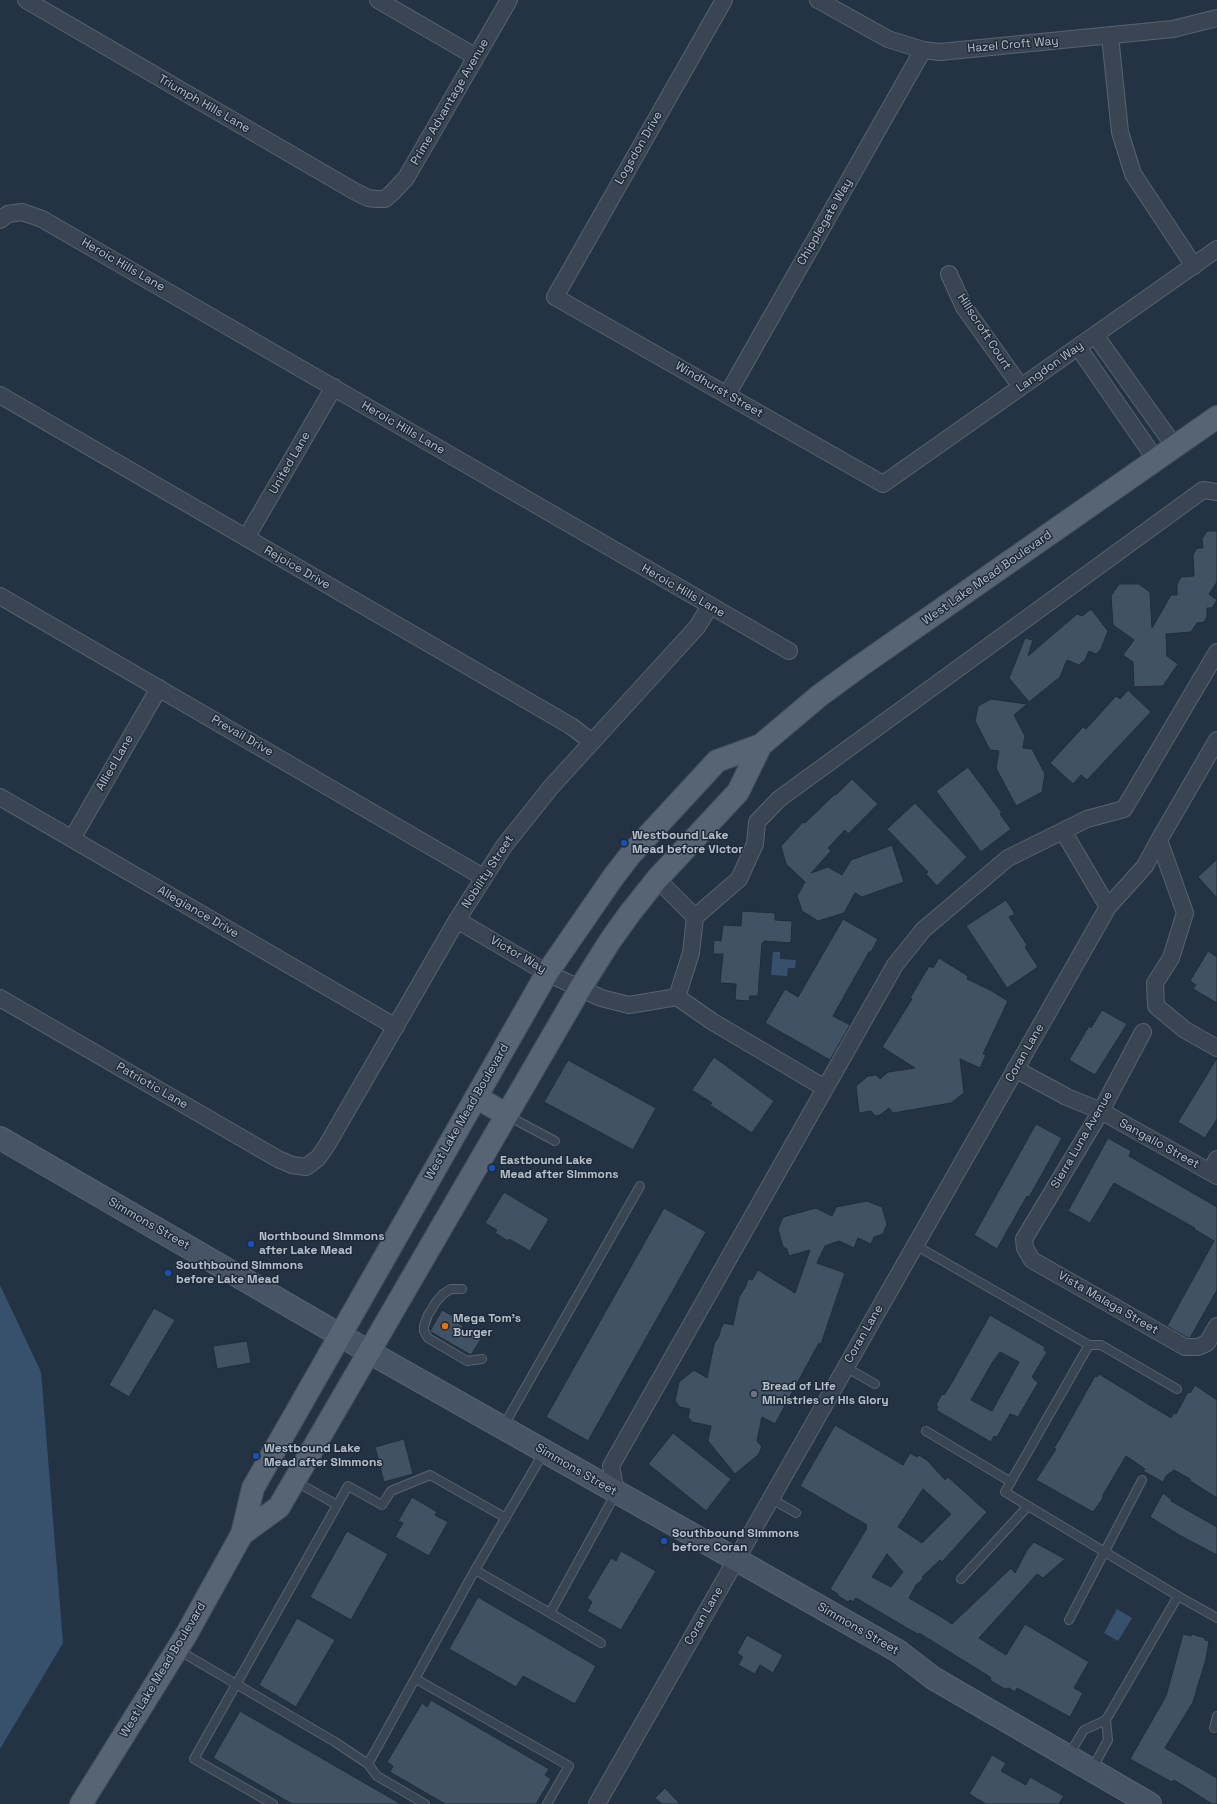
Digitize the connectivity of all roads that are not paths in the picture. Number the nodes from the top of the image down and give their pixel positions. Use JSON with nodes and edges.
{"nodes":[{"id":1,"x":26,"y":0,"type":"edge"},
{"id":2,"x":378,"y":0,"type":"edge"},
{"id":3,"x":509,"y":0,"type":"edge"},
{"id":4,"x":724,"y":0,"type":"edge"},
{"id":5,"x":818,"y":0,"type":"edge"},
{"id":6,"x":1217,"y":18,"type":"edge"},
{"id":7,"x":1110,"y":36,"type":"junction"},
{"id":8,"x":923,"y":50,"type":"junction"},
{"id":9,"x":476,"y":57,"type":"junction"},
{"id":10,"x":384,"y":199,"type":"joint"},
{"id":11,"x":0,"y":220,"type":"edge"},
{"id":12,"x":1217,"y":249,"type":"edge"},
{"id":13,"x":1194,"y":266,"type":"junction"},
{"id":14,"x":948,"y":274,"type":"dead end"},
{"id":15,"x":555,"y":297,"type":"joint"},
{"id":16,"x":1096,"y":335,"type":"junction"},
{"id":17,"x":1078,"y":347,"type":"junction"},
{"id":18,"x":334,"y":387,"type":"junction"},
{"id":19,"x":1021,"y":387,"type":"junction"},
{"id":20,"x":0,"y":395,"type":"edge"},
{"id":21,"x":727,"y":395,"type":"junction"},
{"id":22,"x":1217,"y":417,"type":"edge"},
{"id":23,"x":1175,"y":447,"type":"junction"},
{"id":24,"x":1156,"y":460,"type":"junction"},
{"id":25,"x":883,"y":484,"type":"joint"},
{"id":26,"x":1217,"y":492,"type":"edge"},
{"id":27,"x":246,"y":538,"type":"junction"},
{"id":28,"x":0,"y":596,"type":"edge"},
{"id":29,"x":710,"y":606,"type":"junction"},
{"id":30,"x":789,"y":651,"type":"dead end"},
{"id":31,"x":1217,"y":652,"type":"edge"},
{"id":32,"x":159,"y":688,"type":"junction"},
{"id":33,"x":1217,"y":740,"type":"edge"},
{"id":34,"x":592,"y":742,"type":"junction"},
{"id":35,"x":761,"y":745,"type":"junction"},
{"id":36,"x":0,"y":797,"type":"edge"},
{"id":37,"x":1063,"y":831,"type":"junction"},
{"id":38,"x":72,"y":839,"type":"junction"},
{"id":39,"x":1159,"y":840,"type":"junction"},
{"id":40,"x":483,"y":877,"type":"junction"},
{"id":41,"x":657,"y":879,"type":"junction"},
{"id":42,"x":1108,"y":906,"type":"junction"},
{"id":43,"x":694,"y":917,"type":"junction"},
{"id":44,"x":457,"y":920,"type":"junction"},
{"id":45,"x":547,"y":973,"type":"junction"},
{"id":46,"x":581,"y":987,"type":"junction"},
{"id":47,"x":677,"y":997,"type":"junction"},
{"id":48,"x":0,"y":998,"type":"edge"},
{"id":49,"x":396,"y":1027,"type":"junction"},
{"id":50,"x":1143,"y":1032,"type":"dead end"},
{"id":51,"x":1217,"y":1048,"type":"edge"},
{"id":52,"x":1016,"y":1069,"type":"junction"},
{"id":53,"x":825,"y":1088,"type":"junction"},
{"id":54,"x":476,"y":1097,"type":"junction"},
{"id":55,"x":1100,"y":1111,"type":"junction"},
{"id":56,"x":507,"y":1115,"type":"junction"},
{"id":57,"x":0,"y":1138,"type":"edge"},
{"id":58,"x":556,"y":1141,"type":"dead end"},
{"id":59,"x":306,"y":1167,"type":"joint"},
{"id":60,"x":1215,"y":1169,"type":"edge"},
{"id":61,"x":640,"y":1186,"type":"dead end"},
{"id":62,"x":915,"y":1245,"type":"junction"},
{"id":63,"x":1025,"y":1248,"type":"joint"},
{"id":64,"x":462,"y":1289,"type":"dead end"},
{"id":65,"x":1217,"y":1326,"type":"edge"},
{"id":66,"x":340,"y":1336,"type":"junction"},
{"id":67,"x":1089,"y":1345,"type":"junction"},
{"id":68,"x":369,"y":1352,"type":"junction"},
{"id":69,"x":482,"y":1359,"type":"dead end"},
{"id":70,"x":845,"y":1367,"type":"junction"},
{"id":71,"x":875,"y":1384,"type":"dead end"},
{"id":72,"x":1177,"y":1389,"type":"dead end"},
{"id":73,"x":502,"y":1428,"type":"junction"},
{"id":74,"x":926,"y":1431,"type":"dead end"},
{"id":75,"x":544,"y":1452,"type":"junction"},
{"id":76,"x":1142,"y":1480,"type":"dead end"},
{"id":77,"x":294,"y":1481,"type":"junction"},
{"id":78,"x":1011,"y":1482,"type":"junction"},
{"id":79,"x":616,"y":1493,"type":"junction"},
{"id":80,"x":770,"y":1498,"type":"junction"},
{"id":81,"x":337,"y":1506,"type":"junction"},
{"id":82,"x":1028,"y":1506,"type":"junction"},
{"id":83,"x":796,"y":1513,"type":"dead end"},
{"id":84,"x":506,"y":1518,"type":"junction"},
{"id":85,"x":242,"y":1534,"type":"junction"},
{"id":86,"x":1105,"y":1551,"type":"junction"},
{"id":87,"x":736,"y":1561,"type":"junction"},
{"id":88,"x":475,"y":1570,"type":"junction"},
{"id":89,"x":961,"y":1580,"type":"dead end"},
{"id":90,"x":1178,"y":1596,"type":"junction"},
{"id":91,"x":550,"y":1613,"type":"junction"},
{"id":92,"x":1217,"y":1618,"type":"edge"},
{"id":93,"x":1068,"y":1620,"type":"dead end"},
{"id":94,"x":601,"y":1643,"type":"dead end"},
{"id":95,"x":177,"y":1650,"type":"junction"},
{"id":96,"x":416,"y":1679,"type":"junction"},
{"id":97,"x":237,"y":1685,"type":"junction"},
{"id":98,"x":1217,"y":1716,"type":"edge"},
{"id":99,"x":1106,"y":1720,"type":"junction"},
{"id":100,"x":1214,"y":1728,"type":"dead end"},
{"id":101,"x":1068,"y":1756,"type":"junction"},
{"id":102,"x":368,"y":1764,"type":"junction"},
{"id":103,"x":1091,"y":1770,"type":"junction"},
{"id":104,"x":81,"y":1804,"type":"edge"},
{"id":105,"x":273,"y":1804,"type":"edge"},
{"id":106,"x":425,"y":1804,"type":"edge"},
{"id":107,"x":547,"y":1804,"type":"edge"},
{"id":108,"x":597,"y":1804,"type":"edge"},
{"id":109,"x":1150,"y":1804,"type":"edge"}],
"edges":[{"from":1,"to":10,"type":"street","name":"Triumph Hills Lane"},
{"from":2,"to":9,"type":"street"},
{"from":3,"to":9,"type":"street","name":"Prime Advantage Avenue"},
{"from":4,"to":15,"type":"street","name":"Logsdon Drive"},
{"from":5,"to":8,"type":"street","name":"Hazel Croft Way"},
{"from":6,"to":7,"type":"street","name":"Hazel Croft Way"},
{"from":7,"to":8,"type":"street","name":"Hazel Croft Way"},
{"from":7,"to":13,"type":"street"},
{"from":8,"to":21,"type":"street","name":"Chipplegate Way"},
{"from":9,"to":10,"type":"street","name":"Prime Advantage Avenue"},
{"from":11,"to":18,"type":"street","name":"Heroic Hills Lane"},
{"from":12,"to":13,"type":"street","name":"Langdon Way"},
{"from":13,"to":16,"type":"street","name":"Langdon Way"},
{"from":14,"to":19,"type":"street","name":"Hillscroft Court"},
{"from":15,"to":21,"type":"street","name":"Windhurst Street"},
{"from":16,"to":17,"type":"street","name":"Langdon Way"},
{"from":16,"to":23,"type":"street"},
{"from":17,"to":19,"type":"street","name":"Langdon Way"},
{"from":17,"to":24,"type":"street"},
{"from":18,"to":27,"type":"street","name":"United Lane"},
{"from":18,"to":29,"type":"street","name":"Heroic Hills Lane"},
{"from":19,"to":25,"type":"street","name":"Langdon Way"},
{"from":20,"to":27,"type":"street","name":"Rejoice Drive"},
{"from":21,"to":25,"type":"street","name":"Windhurst Street"},
{"from":22,"to":23,"type":"main road","name":"West Lake Mead Boulevard"},
{"from":23,"to":24,"type":"main road","name":"West Lake Mead Boulevard"},
{"from":24,"to":35,"type":"main road","name":"West Lake Mead Boulevard"},
{"from":26,"to":43,"type":"street"},
{"from":27,"to":34,"type":"street","name":"Rejoice Drive"},
{"from":28,"to":32,"type":"street","name":"Prevail Drive"},
{"from":29,"to":30,"type":"street","name":"Heroic Hills Lane"},
{"from":29,"to":34,"type":"street","name":"Nobility Street"},
{"from":31,"to":37,"type":"street"},
{"from":32,"to":38,"type":"street","name":"Allied Lane"},
{"from":32,"to":40,"type":"street","name":"Prevail Drive"},
{"from":33,"to":39,"type":"street","name":"Coran Lane"},
{"from":34,"to":40,"type":"street","name":"Nobility Street"},
{"from":35,"to":41,"type":"main road","name":"West Lake Mead Boulevard"},
{"from":35,"to":45,"type":"main road","name":"West Lake Mead Boulevard"},
{"from":36,"to":38,"type":"street","name":"Allegiance Drive"},
{"from":37,"to":42,"type":"street"},
{"from":37,"to":53,"type":"street"},
{"from":38,"to":49,"type":"street","name":"Allegiance Drive"},
{"from":39,"to":42,"type":"street","name":"Coran Lane"},
{"from":39,"to":51,"type":"street"},
{"from":40,"to":44,"type":"street","name":"Nobility Street"},
{"from":41,"to":43,"type":"street"},
{"from":41,"to":46,"type":"main road","name":"West Lake Mead Boulevard"},
{"from":42,"to":52,"type":"street","name":"Coran Lane"},
{"from":43,"to":47,"type":"street"},
{"from":44,"to":45,"type":"street","name":"Victor Way"},
{"from":44,"to":49,"type":"street","name":"Nobility Street"},
{"from":45,"to":46,"type":"street","name":"Victor Way"},
{"from":45,"to":54,"type":"main road","name":"West Lake Mead Boulevard"},
{"from":46,"to":47,"type":"street","name":"Victor Way"},
{"from":46,"to":56,"type":"main road","name":"West Lake Mead Boulevard"},
{"from":47,"to":53,"type":"street"},
{"from":48,"to":59,"type":"street","name":"Patriotic Lane"},
{"from":49,"to":59,"type":"street","name":"Nobility Street"},
{"from":50,"to":55,"type":"street","name":"Sierra Luna Avenue"},
{"from":52,"to":55,"type":"street","name":"Sangallo Street"},
{"from":52,"to":62,"type":"street","name":"Coran Lane"},
{"from":53,"to":79,"type":"street"},
{"from":54,"to":56,"type":"main road"},
{"from":54,"to":66,"type":"main road","name":"West Lake Mead Boulevard"},
{"from":55,"to":60,"type":"street","name":"Sangallo Street"},
{"from":55,"to":63,"type":"street","name":"Sierra Luna Avenue"},
{"from":56,"to":58,"type":"lane"},
{"from":56,"to":68,"type":"main road","name":"West Lake Mead Boulevard"},
{"from":57,"to":66,"type":"main road","name":"Simmons Street"},
{"from":61,"to":73,"type":"lane"},
{"from":62,"to":67,"type":"lane"},
{"from":62,"to":70,"type":"street","name":"Coran Lane"},
{"from":63,"to":65,"type":"street","name":"Vista Malaga Street"},
{"from":64,"to":69,"type":"lane"},
{"from":66,"to":68,"type":"main road","name":"Simmons Street"},
{"from":66,"to":85,"type":"main road","name":"West Lake Mead Boulevard"},
{"from":67,"to":72,"type":"lane"},
{"from":67,"to":78,"type":"lane"},
{"from":68,"to":73,"type":"main road","name":"Simmons Street"},
{"from":68,"to":77,"type":"main road","name":"West Lake Mead Boulevard"},
{"from":70,"to":71,"type":"lane"},
{"from":70,"to":80,"type":"street","name":"Coran Lane"},
{"from":73,"to":75,"type":"main road","name":"Simmons Street"},
{"from":74,"to":78,"type":"lane"},
{"from":75,"to":79,"type":"main road","name":"Simmons Street"},
{"from":75,"to":84,"type":"lane"},
{"from":76,"to":86,"type":"lane"},
{"from":77,"to":81,"type":"lane"},
{"from":77,"to":85,"type":"main road","name":"West Lake Mead Boulevard"},
{"from":78,"to":82,"type":"lane"},
{"from":79,"to":87,"type":"main road","name":"Simmons Street"},
{"from":79,"to":91,"type":"lane"},
{"from":80,"to":83,"type":"lane"},
{"from":80,"to":87,"type":"street","name":"Coran Lane"},
{"from":81,"to":84,"type":"lane"},
{"from":81,"to":97,"type":"lane"},
{"from":82,"to":86,"type":"lane"},
{"from":82,"to":89,"type":"lane"},
{"from":84,"to":88,"type":"lane"},
{"from":85,"to":95,"type":"main road","name":"West Lake Mead Boulevard"},
{"from":86,"to":90,"type":"lane"},
{"from":86,"to":93,"type":"lane"},
{"from":87,"to":101,"type":"main road","name":"Simmons Street"},
{"from":87,"to":108,"type":"street","name":"Coran Lane"},
{"from":88,"to":91,"type":"lane"},
{"from":88,"to":96,"type":"lane"},
{"from":90,"to":92,"type":"lane"},
{"from":90,"to":99,"type":"lane"},
{"from":91,"to":94,"type":"lane"},
{"from":95,"to":97,"type":"lane"},
{"from":95,"to":104,"type":"main road","name":"West Lake Mead Boulevard"},
{"from":96,"to":102,"type":"lane"},
{"from":96,"to":107,"type":"lane"},
{"from":97,"to":102,"type":"lane"},
{"from":97,"to":105,"type":"lane"},
{"from":98,"to":100,"type":"lane"},
{"from":99,"to":101,"type":"lane"},
{"from":99,"to":103,"type":"lane"},
{"from":101,"to":103,"type":"main road","name":"Simmons Street"},
{"from":102,"to":106,"type":"lane"},
{"from":103,"to":109,"type":"main road","name":"Simmons Street"}]}
